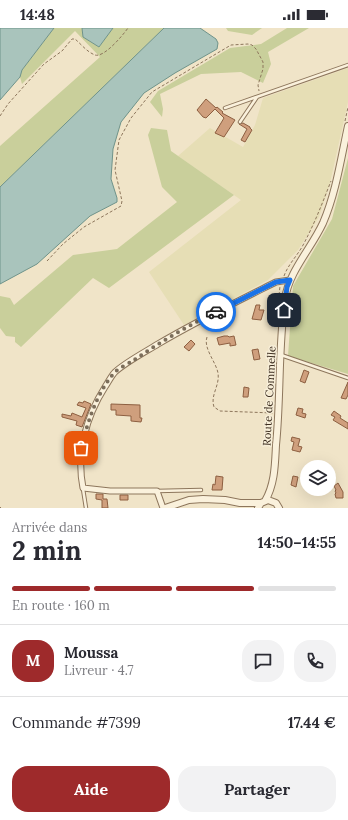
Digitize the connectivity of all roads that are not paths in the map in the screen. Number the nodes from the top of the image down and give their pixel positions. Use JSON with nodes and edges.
{"nodes":[{"id":1,"x":348,"y":65,"type":"edge"},
{"id":2,"x":259,"y":96,"type":"junction"},
{"id":3,"x":225,"y":108,"type":"dead end"},
{"id":4,"x":240,"y":122,"type":"dead end"},
{"id":5,"x":346,"y":125,"type":"edge"},
{"id":6,"x":290,"y":280,"type":"junction"},
{"id":7,"x":280,"y":354,"type":"junction"},
{"id":8,"x":348,"y":378,"type":"edge"},
{"id":9,"x":83,"y":488,"type":"junction"},
{"id":10,"x":272,"y":488,"type":"junction"},
{"id":11,"x":201,"y":490,"type":"dead end"},
{"id":12,"x":157,"y":491,"type":"junction"},
{"id":13,"x":261,"y":504,"type":"edge"},
{"id":14,"x":244,"y":506,"type":"edge"},
{"id":15,"x":278,"y":507,"type":"edge"},
{"id":16,"x":86,"y":508,"type":"edge"},
{"id":17,"x":164,"y":508,"type":"edge"}],
"edges":[{"from":1,"to":2,"type":"lane"},
{"from":2,"to":3,"type":"lane"},
{"from":2,"to":4,"type":"lane"},
{"from":5,"to":6,"type":"street","name":"Route de Commelle"},
{"from":6,"to":7,"type":"street","name":"Route de Commelle"},
{"from":6,"to":9,"type":"street"},
{"from":7,"to":8,"type":"lane"},
{"from":7,"to":10,"type":"street","name":"Route de Commelle"},
{"from":9,"to":12,"type":"street"},
{"from":9,"to":16,"type":"lane"},
{"from":10,"to":13,"type":"street","name":"Route de Commelle"},
{"from":10,"to":15,"type":"street","name":"Route de Commelle"},
{"from":11,"to":12,"type":"lane"},
{"from":12,"to":17,"type":"street"},
{"from":13,"to":14,"type":"street"},
{"from":13,"to":15,"type":"street"},
{"from":14,"to":17,"type":"street"}]}
